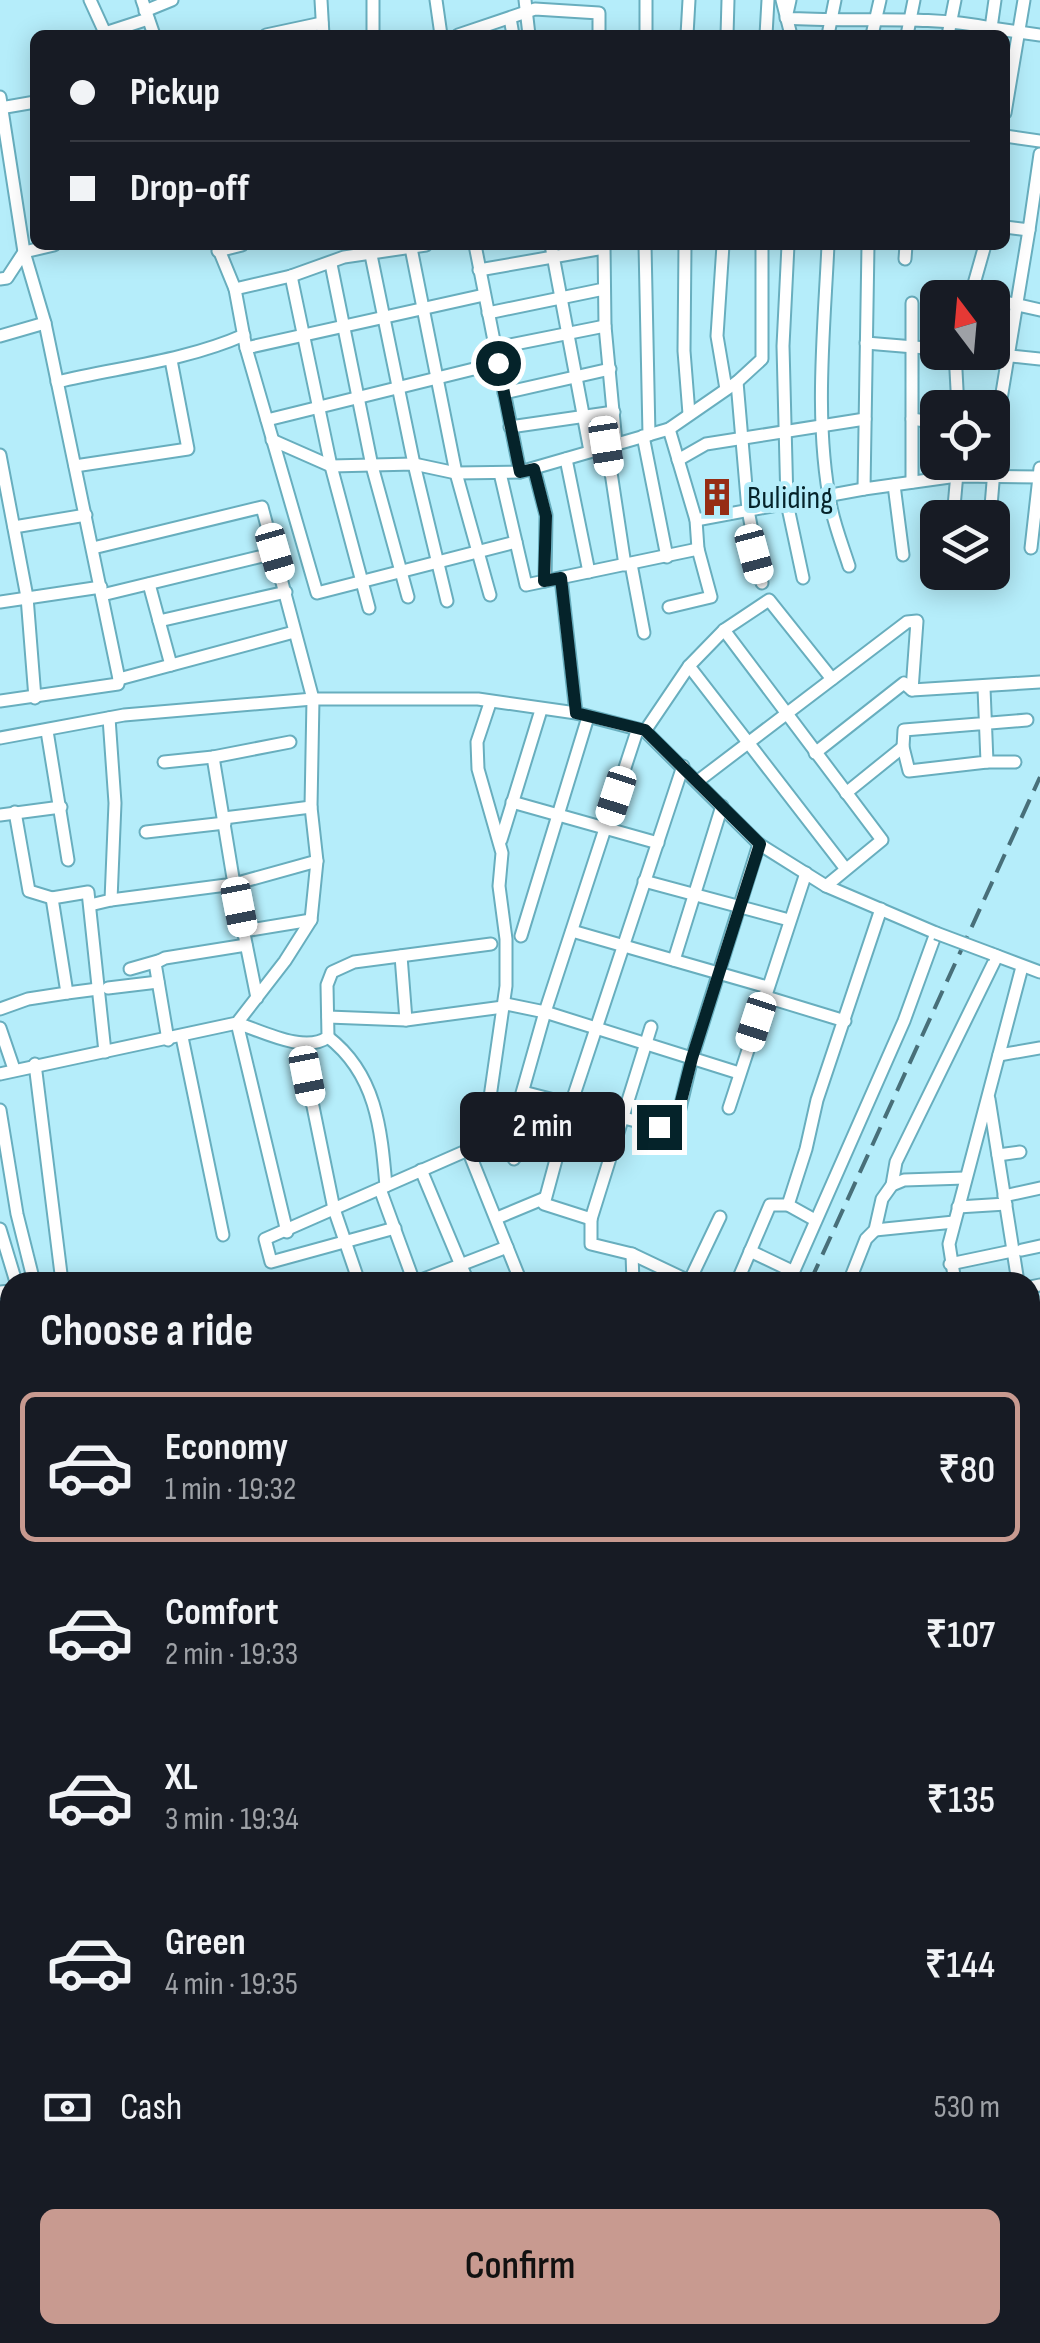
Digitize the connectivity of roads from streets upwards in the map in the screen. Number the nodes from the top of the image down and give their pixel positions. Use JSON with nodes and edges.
{"nodes":[{"id":1,"x":90,"y":0,"type":"edge"},
{"id":2,"x":172,"y":0,"type":"edge"},
{"id":3,"x":321,"y":0,"type":"edge"},
{"id":4,"x":372,"y":0,"type":"edge"},
{"id":5,"x":436,"y":0,"type":"edge"},
{"id":6,"x":646,"y":0,"type":"edge"},
{"id":7,"x":689,"y":0,"type":"edge"},
{"id":8,"x":728,"y":0,"type":"edge"},
{"id":9,"x":768,"y":0,"type":"edge"},
{"id":10,"x":782,"y":0,"type":"edge"},
{"id":11,"x":790,"y":0,"type":"edge"},
{"id":12,"x":835,"y":0,"type":"edge"},
{"id":13,"x":880,"y":0,"type":"edge"},
{"id":14,"x":914,"y":0,"type":"edge"},
{"id":15,"x":955,"y":0,"type":"edge"},
{"id":16,"x":995,"y":0,"type":"edge"},
{"id":17,"x":1024,"y":0,"type":"edge"},
{"id":18,"x":525,"y":6,"type":"edge"},
{"id":19,"x":599,"y":6,"type":"edge"},
{"id":20,"x":145,"y":10,"type":"edge"},
{"id":21,"x":510,"y":18,"type":"junction"},
{"id":22,"x":786,"y":18,"type":"junction"},
{"id":23,"x":875,"y":19,"type":"junction"},
{"id":24,"x":951,"y":20,"type":"junction"},
{"id":25,"x":831,"y":21,"type":"junction"},
{"id":26,"x":908,"y":28,"type":"edge"},
{"id":27,"x":323,"y":29,"type":"edge"},
{"id":28,"x":104,"y":30,"type":"edge"},
{"id":29,"x":112,"y":30,"type":"edge"},
{"id":30,"x":373,"y":30,"type":"edge"},
{"id":31,"x":440,"y":30,"type":"edge"},
{"id":32,"x":473,"y":30,"type":"edge"},
{"id":33,"x":512,"y":30,"type":"edge"},
{"id":34,"x":646,"y":30,"type":"edge"},
{"id":35,"x":687,"y":30,"type":"edge"},
{"id":36,"x":727,"y":30,"type":"edge"},
{"id":37,"x":766,"y":30,"type":"edge"},
{"id":38,"x":790,"y":30,"type":"edge"},
{"id":39,"x":829,"y":30,"type":"edge"},
{"id":40,"x":873,"y":30,"type":"edge"},
{"id":41,"x":949,"y":30,"type":"edge"},
{"id":42,"x":986,"y":30,"type":"edge"},
{"id":43,"x":990,"y":30,"type":"edge"},
{"id":44,"x":1010,"y":32,"type":"edge"},
{"id":45,"x":1016,"y":32,"type":"junction"},
{"id":46,"x":1040,"y":34,"type":"edge"},
{"id":47,"x":1010,"y":76,"type":"edge"},
{"id":48,"x":0,"y":97,"type":"edge"},
{"id":49,"x":30,"y":103,"type":"edge"},
{"id":50,"x":1,"y":108,"type":"edge"},
{"id":51,"x":1010,"y":137,"type":"edge"},
{"id":52,"x":1040,"y":141,"type":"edge"},
{"id":53,"x":1040,"y":154,"type":"edge"},
{"id":54,"x":1010,"y":228,"type":"edge"},
{"id":55,"x":1029,"y":230,"type":"junction"},
{"id":56,"x":33,"y":250,"type":"edge"},
{"id":57,"x":219,"y":250,"type":"edge"},
{"id":58,"x":398,"y":250,"type":"edge"},
{"id":59,"x":411,"y":250,"type":"edge"},
{"id":60,"x":476,"y":250,"type":"edge"},
{"id":61,"x":604,"y":250,"type":"edge"},
{"id":62,"x":645,"y":250,"type":"edge"},
{"id":63,"x":685,"y":250,"type":"edge"},
{"id":64,"x":723,"y":250,"type":"edge"},
{"id":65,"x":762,"y":250,"type":"edge"},
{"id":66,"x":788,"y":250,"type":"edge"},
{"id":67,"x":828,"y":250,"type":"edge"},
{"id":68,"x":868,"y":250,"type":"edge"},
{"id":69,"x":984,"y":250,"type":"edge"},
{"id":70,"x":343,"y":251,"type":"edge"},
{"id":71,"x":552,"y":251,"type":"edge"},
{"id":72,"x":24,"y":252,"type":"junction"},
{"id":73,"x":371,"y":254,"type":"junction"},
{"id":74,"x":331,"y":264,"type":"junction"},
{"id":75,"x":480,"y":270,"type":"junction"},
{"id":76,"x":291,"y":276,"type":"junction"},
{"id":77,"x":0,"y":280,"type":"edge"},
{"id":78,"x":975,"y":280,"type":"edge"},
{"id":79,"x":604,"y":288,"type":"junction"},
{"id":80,"x":235,"y":289,"type":"junction"},
{"id":81,"x":484,"y":295,"type":"junction"},
{"id":82,"x":561,"y":298,"type":"junction"},
{"id":83,"x":912,"y":303,"type":"dead end"},
{"id":84,"x":1010,"y":303,"type":"edge"},
{"id":85,"x":1016,"y":305,"type":"junction"},
{"id":86,"x":424,"y":309,"type":"junction"},
{"id":87,"x":1040,"y":310,"type":"edge"},
{"id":88,"x":488,"y":312,"type":"junction"},
{"id":89,"x":384,"y":318,"type":"junction"},
{"id":90,"x":45,"y":322,"type":"junction"},
{"id":91,"x":604,"y":326,"type":"junction"},
{"id":92,"x":344,"y":327,"type":"junction"},
{"id":93,"x":568,"y":334,"type":"junction"},
{"id":94,"x":0,"y":336,"type":"edge"},
{"id":95,"x":304,"y":336,"type":"junction"},
{"id":96,"x":245,"y":342,"type":"junction"},
{"id":97,"x":866,"y":344,"type":"junction"},
{"id":98,"x":1010,"y":344,"type":"edge"},
{"id":99,"x":783,"y":346,"type":"junction"},
{"id":100,"x":912,"y":347,"type":"junction"},
{"id":101,"x":495,"y":348,"type":"junction"},
{"id":102,"x":920,"y":348,"type":"edge"},
{"id":103,"x":1010,"y":357,"type":"edge"},
{"id":104,"x":762,"y":359,"type":"junction"},
{"id":105,"x":1040,"y":359,"type":"edge"},
{"id":106,"x":172,"y":360,"type":"junction"},
{"id":107,"x":498,"y":363,"type":"junction"},
{"id":108,"x":610,"y":370,"type":"junction"},
{"id":109,"x":576,"y":377,"type":"junction"},
{"id":110,"x":437,"y":378,"type":"junction"},
{"id":111,"x":58,"y":382,"type":"junction"},
{"id":112,"x":732,"y":386,"type":"junction"},
{"id":113,"x":398,"y":388,"type":"junction"},
{"id":114,"x":504,"y":393,"type":"junction"},
{"id":115,"x":359,"y":398,"type":"junction"},
{"id":116,"x":320,"y":407,"type":"junction"},
{"id":117,"x":614,"y":412,"type":"junction"},
{"id":118,"x":689,"y":414,"type":"junction"},
{"id":119,"x":583,"y":416,"type":"junction"},
{"id":120,"x":865,"y":419,"type":"junction"},
{"id":121,"x":912,"y":419,"type":"junction"},
{"id":122,"x":266,"y":420,"type":"junction"},
{"id":123,"x":920,"y":420,"type":"edge"},
{"id":124,"x":824,"y":425,"type":"junction"},
{"id":125,"x":510,"y":428,"type":"junction"},
{"id":126,"x":669,"y":430,"type":"junction"},
{"id":127,"x":784,"y":432,"type":"junction"},
{"id":128,"x":646,"y":436,"type":"junction"},
{"id":129,"x":742,"y":438,"type":"junction"},
{"id":130,"x":272,"y":440,"type":"junction"},
{"id":131,"x":611,"y":444,"type":"junction"},
{"id":132,"x":590,"y":452,"type":"junction"},
{"id":133,"x":566,"y":459,"type":"junction"},
{"id":134,"x":678,"y":460,"type":"junction"},
{"id":135,"x":1,"y":463,"type":"edge"},
{"id":136,"x":414,"y":464,"type":"junction"},
{"id":137,"x":75,"y":466,"type":"junction"},
{"id":138,"x":331,"y":466,"type":"junction"},
{"id":139,"x":372,"y":466,"type":"junction"},
{"id":140,"x":1040,"y":468,"type":"edge"},
{"id":141,"x":534,"y":469,"type":"junction"},
{"id":142,"x":520,"y":472,"type":"junction"},
{"id":143,"x":456,"y":473,"type":"junction"},
{"id":144,"x":500,"y":473,"type":"junction"},
{"id":145,"x":1010,"y":476,"type":"edge"},
{"id":146,"x":1039,"y":477,"type":"edge"},
{"id":147,"x":920,"y":480,"type":"edge"},
{"id":148,"x":912,"y":482,"type":"junction"},
{"id":149,"x":894,"y":485,"type":"junction"},
{"id":150,"x":864,"y":489,"type":"junction"},
{"id":151,"x":830,"y":495,"type":"junction"},
{"id":152,"x":787,"y":503,"type":"junction"},
{"id":153,"x":748,"y":510,"type":"junction"},
{"id":154,"x":86,"y":514,"type":"junction"},
{"id":155,"x":8,"y":520,"type":"edge"},
{"id":156,"x":696,"y":520,"type":"junction"},
{"id":157,"x":516,"y":542,"type":"junction"},
{"id":158,"x":92,"y":548,"type":"junction"},
{"id":159,"x":1031,"y":548,"type":"dead end"},
{"id":160,"x":698,"y":549,"type":"junction"},
{"id":161,"x":478,"y":552,"type":"junction"},
{"id":162,"x":275,"y":553,"type":"junction"},
{"id":163,"x":903,"y":554,"type":"dead end"},
{"id":164,"x":667,"y":557,"type":"junction"},
{"id":165,"x":438,"y":562,"type":"junction"},
{"id":166,"x":628,"y":565,"type":"junction"},
{"id":167,"x":849,"y":566,"type":"dead end"},
{"id":168,"x":401,"y":572,"type":"junction"},
{"id":169,"x":589,"y":572,"type":"junction"},
{"id":170,"x":561,"y":578,"type":"junction"},
{"id":171,"x":803,"y":578,"type":"dead end"},
{"id":172,"x":544,"y":581,"type":"junction"},
{"id":173,"x":362,"y":582,"type":"junction"},
{"id":174,"x":762,"y":582,"type":"dead end"},
{"id":175,"x":148,"y":584,"type":"junction"},
{"id":176,"x":102,"y":591,"type":"junction"},
{"id":177,"x":286,"y":592,"type":"junction"},
{"id":178,"x":490,"y":594,"type":"dead end"},
{"id":179,"x":27,"y":597,"type":"junction"},
{"id":180,"x":408,"y":597,"type":"dead end"},
{"id":181,"x":447,"y":600,"type":"dead end"},
{"id":182,"x":0,"y":602,"type":"edge"},
{"id":183,"x":669,"y":607,"type":"dead end"},
{"id":184,"x":369,"y":608,"type":"dead end"},
{"id":185,"x":159,"y":621,"type":"junction"},
{"id":186,"x":724,"y":630,"type":"junction"},
{"id":187,"x":294,"y":632,"type":"junction"},
{"id":188,"x":644,"y":633,"type":"dead end"},
{"id":189,"x":171,"y":665,"type":"junction"},
{"id":190,"x":689,"y":666,"type":"junction"},
{"id":191,"x":119,"y":679,"type":"junction"},
{"id":192,"x":832,"y":679,"type":"junction"},
{"id":193,"x":1040,"y":682,"type":"edge"},
{"id":194,"x":984,"y":688,"type":"junction"},
{"id":195,"x":912,"y":690,"type":"junction"},
{"id":196,"x":35,"y":698,"type":"junction"},
{"id":197,"x":312,"y":699,"type":"junction"},
{"id":198,"x":0,"y":701,"type":"edge"},
{"id":199,"x":490,"y":703,"type":"junction"},
{"id":200,"x":542,"y":710,"type":"junction"},
{"id":201,"x":786,"y":714,"type":"junction"},
{"id":202,"x":582,"y":715,"type":"junction"},
{"id":203,"x":110,"y":718,"type":"junction"},
{"id":204,"x":1027,"y":720,"type":"dead end"},
{"id":205,"x":985,"y":723,"type":"junction"},
{"id":206,"x":641,"y":730,"type":"junction"},
{"id":207,"x":47,"y":731,"type":"junction"},
{"id":208,"x":0,"y":738,"type":"edge"},
{"id":209,"x":290,"y":742,"type":"dead end"},
{"id":210,"x":748,"y":743,"type":"junction"},
{"id":211,"x":902,"y":747,"type":"junction"},
{"id":212,"x":815,"y":752,"type":"junction"},
{"id":213,"x":213,"y":757,"type":"junction"},
{"id":214,"x":164,"y":762,"type":"dead end"},
{"id":215,"x":987,"y":762,"type":"junction"},
{"id":216,"x":1015,"y":762,"type":"dead end"},
{"id":217,"x":682,"y":766,"type":"junction"},
{"id":218,"x":698,"y":782,"type":"junction"},
{"id":219,"x":846,"y":794,"type":"junction"},
{"id":220,"x":512,"y":802,"type":"junction"},
{"id":221,"x":722,"y":806,"type":"junction"},
{"id":222,"x":61,"y":807,"type":"junction"},
{"id":223,"x":311,"y":807,"type":"junction"},
{"id":224,"x":15,"y":812,"type":"junction"},
{"id":225,"x":558,"y":814,"type":"junction"},
{"id":226,"x":0,"y":815,"type":"edge"},
{"id":227,"x":225,"y":821,"type":"junction"},
{"id":228,"x":605,"y":828,"type":"junction"},
{"id":229,"x":146,"y":832,"type":"dead end"},
{"id":230,"x":500,"y":843,"type":"junction"},
{"id":231,"x":658,"y":843,"type":"junction"},
{"id":232,"x":760,"y":844,"type":"junction"},
{"id":233,"x":68,"y":860,"type":"dead end"},
{"id":234,"x":316,"y":861,"type":"junction"},
{"id":235,"x":845,"y":868,"type":"junction"},
{"id":236,"x":806,"y":874,"type":"junction"},
{"id":237,"x":644,"y":881,"type":"junction"},
{"id":238,"x":234,"y":884,"type":"junction"},
{"id":239,"x":826,"y":886,"type":"junction"},
{"id":240,"x":693,"y":894,"type":"junction"},
{"id":241,"x":52,"y":898,"type":"junction"},
{"id":242,"x":111,"y":900,"type":"junction"},
{"id":243,"x":90,"y":905,"type":"junction"},
{"id":244,"x":740,"y":907,"type":"junction"},
{"id":245,"x":881,"y":910,"type":"junction"},
{"id":246,"x":311,"y":920,"type":"junction"},
{"id":247,"x":789,"y":920,"type":"junction"},
{"id":248,"x":244,"y":930,"type":"junction"},
{"id":249,"x":572,"y":931,"type":"junction"},
{"id":250,"x":936,"y":933,"type":"junction"},
{"id":251,"x":521,"y":936,"type":"dead end"},
{"id":252,"x":491,"y":944,"type":"dead end"},
{"id":253,"x":246,"y":945,"type":"junction"},
{"id":254,"x":622,"y":946,"type":"junction"},
{"id":255,"x":994,"y":955,"type":"junction"},
{"id":256,"x":401,"y":956,"type":"junction"},
{"id":257,"x":674,"y":960,"type":"junction"},
{"id":258,"x":158,"y":961,"type":"junction"},
{"id":259,"x":1022,"y":967,"type":"junction"},
{"id":260,"x":130,"y":969,"type":"dead end"},
{"id":261,"x":1040,"y":971,"type":"edge"},
{"id":262,"x":720,"y":973,"type":"junction"},
{"id":263,"x":158,"y":982,"type":"junction"},
{"id":264,"x":103,"y":989,"type":"junction"},
{"id":265,"x":765,"y":991,"type":"junction"},
{"id":266,"x":67,"y":993,"type":"junction"},
{"id":267,"x":257,"y":998,"type":"junction"},
{"id":268,"x":504,"y":1006,"type":"junction"},
{"id":269,"x":0,"y":1010,"type":"edge"},
{"id":270,"x":545,"y":1012,"type":"junction"},
{"id":271,"x":328,"y":1016,"type":"junction"},
{"id":272,"x":406,"y":1020,"type":"junction"},
{"id":273,"x":845,"y":1021,"type":"junction"},
{"id":274,"x":237,"y":1024,"type":"junction"},
{"id":275,"x":651,"y":1027,"type":"dead end"},
{"id":276,"x":0,"y":1028,"type":"edge"},
{"id":277,"x":596,"y":1029,"type":"junction"},
{"id":278,"x":182,"y":1037,"type":"junction"},
{"id":279,"x":328,"y":1038,"type":"junction"},
{"id":280,"x":168,"y":1040,"type":"junction"},
{"id":281,"x":300,"y":1043,"type":"junction"},
{"id":282,"x":646,"y":1044,"type":"junction"},
{"id":283,"x":1040,"y":1048,"type":"edge"},
{"id":284,"x":105,"y":1052,"type":"junction"},
{"id":285,"x":999,"y":1054,"type":"junction"},
{"id":286,"x":692,"y":1058,"type":"junction"},
{"id":287,"x":35,"y":1064,"type":"junction"},
{"id":288,"x":14,"y":1069,"type":"junction"},
{"id":289,"x":739,"y":1073,"type":"junction"},
{"id":290,"x":0,"y":1074,"type":"edge"},
{"id":291,"x":523,"y":1092,"type":"junction"},
{"id":292,"x":989,"y":1095,"type":"junction"},
{"id":293,"x":572,"y":1104,"type":"junction"},
{"id":294,"x":729,"y":1108,"type":"dead end"},
{"id":295,"x":0,"y":1110,"type":"edge"},
{"id":296,"x":622,"y":1118,"type":"junction"},
{"id":297,"x":484,"y":1139,"type":"junction"},
{"id":298,"x":510,"y":1139,"type":"junction"},
{"id":299,"x":468,"y":1150,"type":"junction"},
{"id":300,"x":1020,"y":1152,"type":"dead end"},
{"id":301,"x":998,"y":1155,"type":"junction"},
{"id":302,"x":514,"y":1159,"type":"dead end"},
{"id":303,"x":421,"y":1170,"type":"junction"},
{"id":304,"x":965,"y":1178,"type":"junction"},
{"id":305,"x":892,"y":1186,"type":"junction"},
{"id":306,"x":383,"y":1187,"type":"junction"},
{"id":307,"x":1040,"y":1188,"type":"edge"},
{"id":308,"x":545,"y":1198,"type":"junction"},
{"id":309,"x":1005,"y":1200,"type":"junction"},
{"id":310,"x":788,"y":1205,"type":"junction"},
{"id":311,"x":958,"y":1207,"type":"junction"},
{"id":312,"x":334,"y":1209,"type":"junction"},
{"id":313,"x":496,"y":1218,"type":"junction"},
{"id":314,"x":720,"y":1218,"type":"dead end"},
{"id":315,"x":591,"y":1219,"type":"junction"},
{"id":316,"x":815,"y":1220,"type":"junction"},
{"id":317,"x":954,"y":1222,"type":"junction"},
{"id":318,"x":394,"y":1228,"type":"junction"},
{"id":319,"x":0,"y":1229,"type":"edge"},
{"id":320,"x":874,"y":1230,"type":"junction"},
{"id":321,"x":287,"y":1232,"type":"junction"},
{"id":322,"x":224,"y":1235,"type":"dead end"},
{"id":323,"x":344,"y":1242,"type":"junction"},
{"id":324,"x":1040,"y":1246,"type":"edge"},
{"id":325,"x":507,"y":1247,"type":"junction"},
{"id":326,"x":1017,"y":1250,"type":"junction"},
{"id":327,"x":750,"y":1251,"type":"junction"},
{"id":328,"x":632,"y":1254,"type":"junction"},
{"id":329,"x":950,"y":1264,"type":"junction"},
{"id":330,"x":461,"y":1265,"type":"junction"},
{"id":331,"x":13,"y":1272,"type":"edge"},
{"id":332,"x":32,"y":1272,"type":"edge"},
{"id":333,"x":61,"y":1272,"type":"edge"},
{"id":334,"x":355,"y":1272,"type":"edge"},
{"id":335,"x":411,"y":1272,"type":"edge"},
{"id":336,"x":442,"y":1272,"type":"edge"},
{"id":337,"x":464,"y":1272,"type":"edge"},
{"id":338,"x":517,"y":1272,"type":"edge"},
{"id":339,"x":633,"y":1272,"type":"edge"},
{"id":340,"x":669,"y":1272,"type":"edge"},
{"id":341,"x":695,"y":1272,"type":"edge"},
{"id":342,"x":741,"y":1272,"type":"edge"},
{"id":343,"x":783,"y":1272,"type":"edge"},
{"id":344,"x":793,"y":1272,"type":"edge"},
{"id":345,"x":854,"y":1272,"type":"edge"},
{"id":346,"x":952,"y":1272,"type":"edge"},
{"id":347,"x":1018,"y":1272,"type":"edge"}],
"edges":[{"from":1,"to":28,"type":"street"},
{"from":2,"to":20,"type":"street"},
{"from":3,"to":27,"type":"street"},
{"from":4,"to":30,"type":"street"},
{"from":5,"to":31,"type":"street"},
{"from":6,"to":34,"type":"street"},
{"from":7,"to":35,"type":"street"},
{"from":8,"to":36,"type":"street"},
{"from":9,"to":37,"type":"street"},
{"from":10,"to":22,"type":"street"},
{"from":11,"to":22,"type":"street"},
{"from":12,"to":25,"type":"street"},
{"from":13,"to":23,"type":"street"},
{"from":14,"to":26,"type":"street"},
{"from":15,"to":24,"type":"street"},
{"from":16,"to":43,"type":"street"},
{"from":17,"to":45,"type":"street"},
{"from":18,"to":19,"type":"street"},
{"from":18,"to":21,"type":"street"},
{"from":20,"to":29,"type":"street"},
{"from":21,"to":32,"type":"street"},
{"from":21,"to":33,"type":"street"},
{"from":22,"to":25,"type":"street"},
{"from":22,"to":38,"type":"street"},
{"from":23,"to":25,"type":"street"},
{"from":23,"to":26,"type":"street"},
{"from":23,"to":40,"type":"street"},
{"from":24,"to":26,"type":"street"},
{"from":24,"to":41,"type":"street"},
{"from":24,"to":42,"type":"street"},
{"from":25,"to":39,"type":"street"},
{"from":44,"to":45,"type":"street"},
{"from":45,"to":46,"type":"street"},
{"from":45,"to":47,"type":"street"},
{"from":48,"to":50,"type":"street"},
{"from":49,"to":50,"type":"street"},
{"from":50,"to":72,"type":"street"},
{"from":51,"to":52,"type":"street"},
{"from":53,"to":55,"type":"street"},
{"from":54,"to":55,"type":"street"},
{"from":55,"to":85,"type":"street"},
{"from":56,"to":72,"type":"street"},
{"from":57,"to":80,"type":"street"},
{"from":58,"to":73,"type":"street"},
{"from":59,"to":86,"type":"street"},
{"from":60,"to":75,"type":"street"},
{"from":61,"to":79,"type":"street"},
{"from":62,"to":128,"type":"street"},
{"from":63,"to":118,"type":"street"},
{"from":64,"to":112,"type":"street"},
{"from":65,"to":104,"type":"street"},
{"from":66,"to":99,"type":"street"},
{"from":67,"to":124,"type":"street"},
{"from":68,"to":97,"type":"street"},
{"from":69,"to":78,"type":"street"},
{"from":70,"to":73,"type":"street"},
{"from":70,"to":74,"type":"street"},
{"from":71,"to":75,"type":"street"},
{"from":71,"to":82,"type":"street"},
{"from":72,"to":77,"type":"street"},
{"from":72,"to":90,"type":"street"},
{"from":73,"to":89,"type":"street"},
{"from":74,"to":76,"type":"street"},
{"from":74,"to":92,"type":"street"},
{"from":75,"to":81,"type":"street"},
{"from":76,"to":80,"type":"street"},
{"from":76,"to":95,"type":"street"},
{"from":79,"to":82,"type":"street"},
{"from":79,"to":91,"type":"street"},
{"from":80,"to":96,"type":"street"},
{"from":81,"to":86,"type":"street"},
{"from":81,"to":88,"type":"street"},
{"from":82,"to":88,"type":"street"},
{"from":82,"to":93,"type":"street"},
{"from":83,"to":100,"type":"street"},
{"from":84,"to":85,"type":"street"},
{"from":85,"to":87,"type":"street"},
{"from":85,"to":98,"type":"street"},
{"from":86,"to":89,"type":"street"},
{"from":86,"to":110,"type":"street"},
{"from":88,"to":101,"type":"street"},
{"from":89,"to":92,"type":"street"},
{"from":89,"to":113,"type":"street"},
{"from":90,"to":94,"type":"street"},
{"from":90,"to":111,"type":"street"},
{"from":91,"to":93,"type":"street"},
{"from":91,"to":108,"type":"street"},
{"from":92,"to":95,"type":"street"},
{"from":92,"to":115,"type":"street"},
{"from":93,"to":101,"type":"street"},
{"from":93,"to":109,"type":"street"},
{"from":95,"to":96,"type":"street"},
{"from":95,"to":116,"type":"street"},
{"from":96,"to":106,"type":"street"},
{"from":96,"to":122,"type":"street"},
{"from":97,"to":100,"type":"street"},
{"from":97,"to":120,"type":"street"},
{"from":99,"to":104,"type":"street"},
{"from":99,"to":127,"type":"street"},
{"from":100,"to":102,"type":"street"},
{"from":100,"to":121,"type":"street"},
{"from":101,"to":107,"type":"street"},
{"from":103,"to":105,"type":"street"},
{"from":104,"to":112,"type":"street"},
{"from":106,"to":111,"type":"street"},
{"from":106,"to":137,"type":"street"},
{"from":107,"to":110,"type":"street"},
{"from":107,"to":114,"type":"street"},
{"from":108,"to":109,"type":"street"},
{"from":108,"to":117,"type":"street"},
{"from":109,"to":114,"type":"street"},
{"from":109,"to":119,"type":"street"},
{"from":110,"to":113,"type":"street"},
{"from":110,"to":143,"type":"street"},
{"from":111,"to":137,"type":"street"},
{"from":112,"to":118,"type":"street"},
{"from":112,"to":129,"type":"street"},
{"from":113,"to":115,"type":"street"},
{"from":113,"to":136,"type":"street"},
{"from":114,"to":125,"type":"street"},
{"from":115,"to":116,"type":"street"},
{"from":115,"to":139,"type":"street"},
{"from":116,"to":122,"type":"street"},
{"from":116,"to":138,"type":"street"},
{"from":117,"to":119,"type":"street"},
{"from":117,"to":131,"type":"street"},
{"from":118,"to":126,"type":"street"},
{"from":119,"to":125,"type":"street"},
{"from":119,"to":132,"type":"street"},
{"from":120,"to":124,"type":"street"},
{"from":120,"to":150,"type":"street"},
{"from":121,"to":123,"type":"street"},
{"from":121,"to":148,"type":"street"},
{"from":122,"to":130,"type":"street"},
{"from":124,"to":127,"type":"street"},
{"from":124,"to":151,"type":"street"},
{"from":125,"to":142,"type":"street"},
{"from":126,"to":128,"type":"street"},
{"from":126,"to":134,"type":"street"},
{"from":127,"to":129,"type":"street"},
{"from":127,"to":152,"type":"street"},
{"from":128,"to":131,"type":"street"},
{"from":128,"to":164,"type":"street"},
{"from":129,"to":134,"type":"street"},
{"from":129,"to":153,"type":"street"},
{"from":130,"to":138,"type":"street"},
{"from":130,"to":173,"type":"street"},
{"from":131,"to":132,"type":"street"},
{"from":131,"to":166,"type":"street"},
{"from":132,"to":133,"type":"street"},
{"from":133,"to":141,"type":"street"},
{"from":133,"to":169,"type":"street"},
{"from":134,"to":156,"type":"street"},
{"from":135,"to":155,"type":"street"},
{"from":136,"to":139,"type":"street"},
{"from":136,"to":143,"type":"street"},
{"from":136,"to":165,"type":"street"},
{"from":137,"to":154,"type":"street"},
{"from":138,"to":139,"type":"street"},
{"from":138,"to":173,"type":"street"},
{"from":139,"to":168,"type":"street"},
{"from":140,"to":146,"type":"street"},
{"from":141,"to":142,"type":"street"},
{"from":141,"to":172,"type":"street"},
{"from":142,"to":144,"type":"street"},
{"from":143,"to":144,"type":"street"},
{"from":143,"to":161,"type":"street"},
{"from":144,"to":157,"type":"street"},
{"from":145,"to":146,"type":"street"},
{"from":146,"to":159,"type":"street"},
{"from":147,"to":148,"type":"street"},
{"from":148,"to":149,"type":"street"},
{"from":149,"to":150,"type":"street"},
{"from":149,"to":163,"type":"street"},
{"from":150,"to":151,"type":"street"},
{"from":151,"to":152,"type":"street"},
{"from":151,"to":167,"type":"street"},
{"from":152,"to":153,"type":"street"},
{"from":152,"to":171,"type":"street"},
{"from":153,"to":156,"type":"street"},
{"from":153,"to":174,"type":"street"},
{"from":154,"to":155,"type":"street"},
{"from":154,"to":158,"type":"street"},
{"from":155,"to":179,"type":"street"},
{"from":156,"to":160,"type":"street"},
{"from":157,"to":161,"type":"street"},
{"from":157,"to":172,"type":"street"},
{"from":158,"to":162,"type":"street"},
{"from":158,"to":176,"type":"street"},
{"from":160,"to":164,"type":"street"},
{"from":160,"to":183,"type":"street"},
{"from":161,"to":165,"type":"street"},
{"from":161,"to":178,"type":"street"},
{"from":162,"to":175,"type":"street"},
{"from":162,"to":177,"type":"street"},
{"from":164,"to":166,"type":"street"},
{"from":165,"to":168,"type":"street"},
{"from":165,"to":181,"type":"street"},
{"from":166,"to":169,"type":"street"},
{"from":166,"to":188,"type":"street"},
{"from":168,"to":173,"type":"street"},
{"from":168,"to":180,"type":"street"},
{"from":169,"to":170,"type":"street"},
{"from":170,"to":172,"type":"street"},
{"from":170,"to":202,"type":"street"},
{"from":173,"to":184,"type":"street"},
{"from":175,"to":176,"type":"street"},
{"from":175,"to":185,"type":"street"},
{"from":176,"to":179,"type":"street"},
{"from":176,"to":191,"type":"street"},
{"from":177,"to":185,"type":"street"},
{"from":177,"to":187,"type":"street"},
{"from":179,"to":182,"type":"street"},
{"from":179,"to":196,"type":"street"},
{"from":185,"to":189,"type":"street"},
{"from":186,"to":190,"type":"street"},
{"from":186,"to":192,"type":"street"},
{"from":186,"to":201,"type":"street"},
{"from":187,"to":189,"type":"street"},
{"from":187,"to":197,"type":"street"},
{"from":189,"to":191,"type":"street"},
{"from":190,"to":206,"type":"street"},
{"from":190,"to":210,"type":"street"},
{"from":191,"to":196,"type":"street"},
{"from":192,"to":195,"type":"street"},
{"from":192,"to":201,"type":"street"},
{"from":193,"to":194,"type":"street"},
{"from":194,"to":195,"type":"street"},
{"from":194,"to":205,"type":"street"},
{"from":195,"to":212,"type":"street"},
{"from":196,"to":198,"type":"street"},
{"from":197,"to":199,"type":"street"},
{"from":197,"to":203,"type":"street"},
{"from":197,"to":223,"type":"street"},
{"from":199,"to":200,"type":"street"},
{"from":199,"to":230,"type":"street"},
{"from":200,"to":202,"type":"street"},
{"from":200,"to":220,"type":"street"},
{"from":201,"to":210,"type":"street"},
{"from":201,"to":212,"type":"street"},
{"from":202,"to":206,"type":"street"},
{"from":202,"to":225,"type":"street"},
{"from":203,"to":207,"type":"street"},
{"from":203,"to":242,"type":"street"},
{"from":204,"to":205,"type":"street"},
{"from":205,"to":211,"type":"street"},
{"from":205,"to":215,"type":"street"},
{"from":206,"to":217,"type":"street"},
{"from":206,"to":228,"type":"street"},
{"from":207,"to":208,"type":"street"},
{"from":207,"to":222,"type":"street"},
{"from":209,"to":213,"type":"street"},
{"from":210,"to":218,"type":"street"},
{"from":210,"to":235,"type":"street"},
{"from":211,"to":215,"type":"street"},
{"from":211,"to":219,"type":"street"},
{"from":212,"to":219,"type":"street"},
{"from":213,"to":214,"type":"street"},
{"from":213,"to":227,"type":"street"},
{"from":215,"to":216,"type":"street"},
{"from":217,"to":218,"type":"street"},
{"from":217,"to":231,"type":"street"},
{"from":218,"to":221,"type":"street"},
{"from":219,"to":235,"type":"street"},
{"from":220,"to":225,"type":"street"},
{"from":220,"to":230,"type":"street"},
{"from":221,"to":232,"type":"street"},
{"from":221,"to":240,"type":"street"},
{"from":222,"to":224,"type":"street"},
{"from":222,"to":233,"type":"street"},
{"from":223,"to":227,"type":"street"},
{"from":223,"to":234,"type":"street"},
{"from":224,"to":226,"type":"street"},
{"from":224,"to":241,"type":"street"},
{"from":225,"to":228,"type":"street"},
{"from":225,"to":251,"type":"street"},
{"from":227,"to":229,"type":"street"},
{"from":227,"to":238,"type":"street"},
{"from":228,"to":231,"type":"street"},
{"from":228,"to":249,"type":"street"},
{"from":230,"to":268,"type":"street"},
{"from":231,"to":237,"type":"street"},
{"from":232,"to":236,"type":"street"},
{"from":232,"to":244,"type":"street"},
{"from":234,"to":238,"type":"street"},
{"from":234,"to":246,"type":"street"},
{"from":235,"to":239,"type":"street"},
{"from":236,"to":239,"type":"street"},
{"from":236,"to":247,"type":"street"},
{"from":237,"to":240,"type":"street"},
{"from":237,"to":254,"type":"street"},
{"from":238,"to":242,"type":"street"},
{"from":238,"to":248,"type":"street"},
{"from":239,"to":245,"type":"street"},
{"from":240,"to":244,"type":"street"},
{"from":240,"to":257,"type":"street"},
{"from":241,"to":243,"type":"street"},
{"from":241,"to":266,"type":"street"},
{"from":242,"to":243,"type":"street"},
{"from":243,"to":264,"type":"street"},
{"from":244,"to":247,"type":"street"},
{"from":244,"to":262,"type":"street"},
{"from":245,"to":250,"type":"street"},
{"from":245,"to":273,"type":"street"},
{"from":246,"to":248,"type":"street"},
{"from":246,"to":267,"type":"street"},
{"from":247,"to":265,"type":"street"},
{"from":248,"to":253,"type":"street"},
{"from":249,"to":254,"type":"street"},
{"from":249,"to":270,"type":"street"},
{"from":250,"to":255,"type":"street","bridge":true},
{"from":250,"to":316,"type":"street"},
{"from":252,"to":256,"type":"street"},
{"from":253,"to":258,"type":"street"},
{"from":253,"to":267,"type":"street"},
{"from":254,"to":257,"type":"street"},
{"from":254,"to":277,"type":"street"},
{"from":255,"to":259,"type":"street"},
{"from":255,"to":305,"type":"street"},
{"from":256,"to":271,"type":"street"},
{"from":256,"to":272,"type":"street"},
{"from":257,"to":262,"type":"street"},
{"from":258,"to":260,"type":"street"},
{"from":258,"to":263,"type":"street"},
{"from":259,"to":261,"type":"street"},
{"from":259,"to":285,"type":"street"},
{"from":262,"to":265,"type":"street"},
{"from":262,"to":286,"type":"street"},
{"from":263,"to":264,"type":"street"},
{"from":263,"to":280,"type":"street"},
{"from":264,"to":266,"type":"street"},
{"from":264,"to":284,"type":"street"},
{"from":265,"to":273,"type":"street"},
{"from":265,"to":289,"type":"street"},
{"from":266,"to":269,"type":"street"},
{"from":267,"to":274,"type":"street"},
{"from":268,"to":270,"type":"street"},
{"from":268,"to":272,"type":"street"},
{"from":268,"to":297,"type":"street"},
{"from":270,"to":277,"type":"street"},
{"from":270,"to":291,"type":"street"},
{"from":271,"to":272,"type":"street"},
{"from":271,"to":279,"type":"street"},
{"from":273,"to":310,"type":"street"},
{"from":274,"to":278,"type":"street"},
{"from":274,"to":281,"type":"street"},
{"from":274,"to":321,"type":"street"},
{"from":275,"to":282,"type":"street"},
{"from":276,"to":288,"type":"street"},
{"from":277,"to":282,"type":"street"},
{"from":277,"to":293,"type":"street"},
{"from":278,"to":280,"type":"street"},
{"from":278,"to":322,"type":"street"},
{"from":279,"to":281,"type":"street"},
{"from":279,"to":306,"type":"street"},
{"from":280,"to":284,"type":"street"},
{"from":281,"to":312,"type":"street"},
{"from":282,"to":286,"type":"street"},
{"from":282,"to":296,"type":"street"},
{"from":283,"to":285,"type":"street"},
{"from":284,"to":287,"type":"street"},
{"from":285,"to":292,"type":"street"},
{"from":286,"to":289,"type":"street"},
{"from":286,"to":296,"type":"street"},
{"from":287,"to":288,"type":"street"},
{"from":287,"to":333,"type":"street"},
{"from":288,"to":290,"type":"street"},
{"from":289,"to":294,"type":"street"},
{"from":291,"to":293,"type":"street"},
{"from":291,"to":298,"type":"street"},
{"from":292,"to":301,"type":"street"},
{"from":292,"to":304,"type":"street"},
{"from":293,"to":296,"type":"street"},
{"from":293,"to":308,"type":"street"},
{"from":295,"to":332,"type":"street"},
{"from":296,"to":315,"type":"street"},
{"from":297,"to":298,"type":"street"},
{"from":297,"to":299,"type":"street"},
{"from":298,"to":302,"type":"street"},
{"from":299,"to":303,"type":"street"},
{"from":299,"to":313,"type":"street"},
{"from":300,"to":301,"type":"street"},
{"from":301,"to":309,"type":"street"},
{"from":303,"to":306,"type":"street"},
{"from":303,"to":330,"type":"street"},
{"from":304,"to":305,"type":"street"},
{"from":304,"to":311,"type":"street"},
{"from":305,"to":320,"type":"street"},
{"from":306,"to":312,"type":"street"},
{"from":306,"to":318,"type":"street"},
{"from":307,"to":309,"type":"street"},
{"from":308,"to":313,"type":"street"},
{"from":308,"to":315,"type":"street"},
{"from":309,"to":311,"type":"street"},
{"from":309,"to":326,"type":"street"},
{"from":310,"to":316,"type":"street"},
{"from":310,"to":327,"type":"street"},
{"from":311,"to":317,"type":"street"},
{"from":312,"to":321,"type":"street"},
{"from":312,"to":323,"type":"street"},
{"from":313,"to":325,"type":"street"},
{"from":314,"to":341,"type":"street"},
{"from":315,"to":328,"type":"street"},
{"from":316,"to":344,"type":"street"},
{"from":317,"to":320,"type":"street"},
{"from":317,"to":329,"type":"street"},
{"from":318,"to":323,"type":"street"},
{"from":318,"to":335,"type":"street"},
{"from":319,"to":331,"type":"street"},
{"from":320,"to":345,"type":"street"},
{"from":321,"to":323,"type":"street"},
{"from":323,"to":334,"type":"street"},
{"from":324,"to":326,"type":"street"},
{"from":325,"to":330,"type":"street"},
{"from":325,"to":338,"type":"street"},
{"from":326,"to":329,"type":"street"},
{"from":326,"to":347,"type":"street"},
{"from":327,"to":342,"type":"street"},
{"from":327,"to":343,"type":"street"},
{"from":328,"to":339,"type":"street"},
{"from":328,"to":340,"type":"street"},
{"from":329,"to":346,"type":"street"},
{"from":330,"to":336,"type":"street"},
{"from":330,"to":337,"type":"street"}]}
